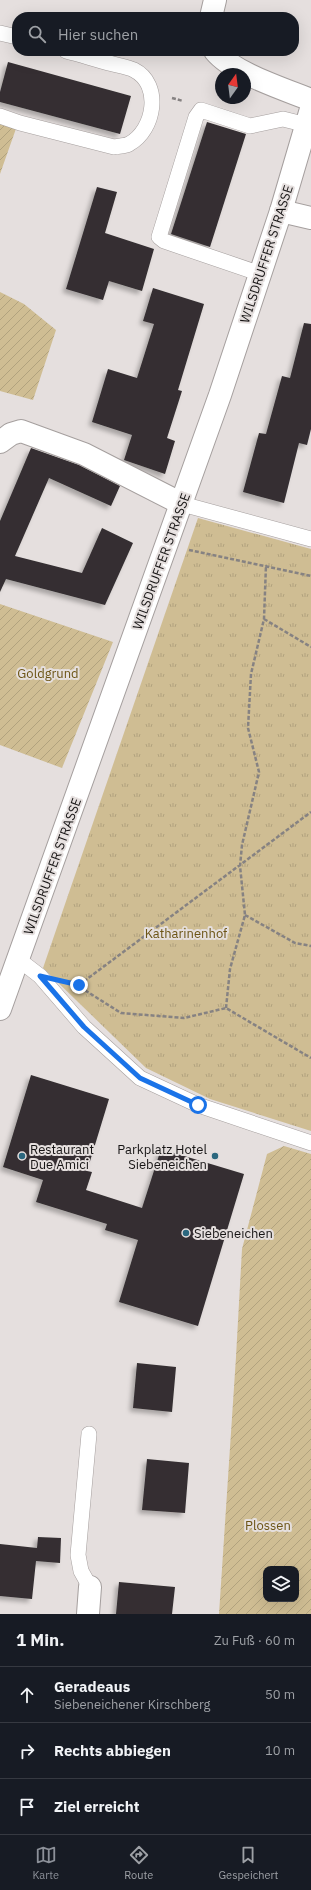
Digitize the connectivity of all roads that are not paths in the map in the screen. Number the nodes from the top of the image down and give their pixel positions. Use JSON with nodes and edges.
{"nodes":[{"id":1,"x":215,"y":0,"type":"edge"},
{"id":2,"x":212,"y":12,"type":"edge"},
{"id":3,"x":0,"y":32,"type":"edge"},
{"id":4,"x":12,"y":36,"type":"edge"},
{"id":5,"x":84,"y":56,"type":"edge"},
{"id":6,"x":219,"y":56,"type":"edge"},
{"id":7,"x":311,"y":100,"type":"edge"},
{"id":8,"x":0,"y":116,"type":"edge"},
{"id":9,"x":309,"y":120,"type":"edge"},
{"id":10,"x":281,"y":211,"type":"junction"},
{"id":11,"x":311,"y":218,"type":"edge"},
{"id":12,"x":261,"y":274,"type":"junction"},
{"id":13,"x":0,"y":442,"type":"edge"},
{"id":14,"x":182,"y":504,"type":"junction"},
{"id":15,"x":311,"y":539,"type":"edge"},
{"id":16,"x":18,"y":959,"type":"junction"},
{"id":17,"x":0,"y":1009,"type":"edge"},
{"id":18,"x":311,"y":1143,"type":"edge"},
{"id":19,"x":89,"y":1434,"type":"dead end"},
{"id":20,"x":90,"y":1587,"type":"joint"},
{"id":21,"x":88,"y":1614,"type":"edge"}],
"edges":[{"from":1,"to":2,"type":"main road"},
{"from":3,"to":4,"type":"lane"},
{"from":5,"to":8,"type":"lane"},
{"from":6,"to":7,"type":"main road"},
{"from":9,"to":10,"type":"main road","name":"WILSDRUFFER STRASSE"},
{"from":9,"to":12,"type":"lane"},
{"from":10,"to":11,"type":"main road"},
{"from":10,"to":12,"type":"main road","name":"WILSDRUFFER STRASSE"},
{"from":12,"to":14,"type":"main road","name":"WILSDRUFFER STRASSE"},
{"from":13,"to":14,"type":"main road"},
{"from":14,"to":15,"type":"lane"},
{"from":14,"to":16,"type":"main road","name":"WILSDRUFFER STRASSE"},
{"from":16,"to":17,"type":"main road","name":"WILSDRUFFER STRASSE"},
{"from":16,"to":18,"type":"lane"},
{"from":19,"to":20,"type":"lane"},
{"from":20,"to":21,"type":"main road"}]}
